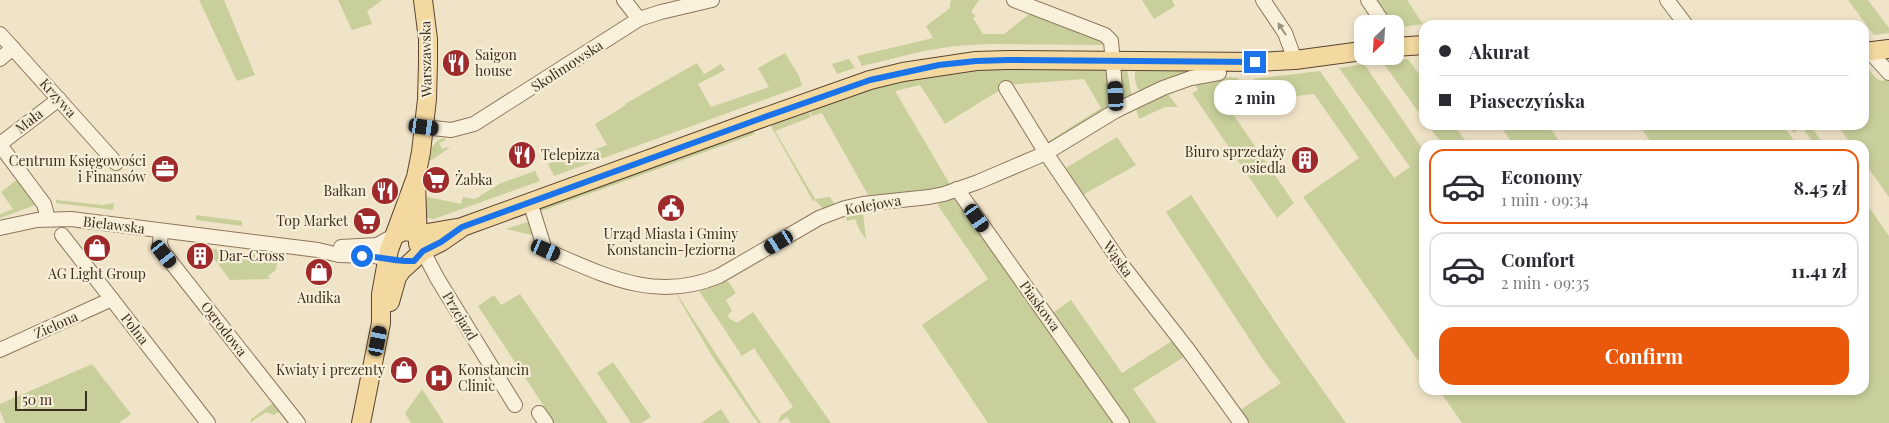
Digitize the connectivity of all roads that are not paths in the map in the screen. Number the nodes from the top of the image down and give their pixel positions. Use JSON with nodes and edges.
{"nodes":[{"id":1,"x":423,"y":0,"type":"edge"},
{"id":2,"x":624,"y":0,"type":"edge"},
{"id":3,"x":712,"y":0,"type":"edge"},
{"id":4,"x":1014,"y":0,"type":"edge"},
{"id":5,"x":1263,"y":0,"type":"edge"},
{"id":6,"x":1368,"y":0,"type":"edge"},
{"id":7,"x":1667,"y":0,"type":"edge"},
{"id":8,"x":1378,"y":15,"type":"edge"},
{"id":9,"x":639,"y":19,"type":"junction"},
{"id":10,"x":1682,"y":20,"type":"edge"},
{"id":11,"x":0,"y":34,"type":"edge"},
{"id":12,"x":1419,"y":45,"type":"edge"},
{"id":13,"x":1404,"y":46,"type":"edge"},
{"id":14,"x":13,"y":48,"type":"junction"},
{"id":15,"x":1889,"y":49,"type":"edge"},
{"id":16,"x":1354,"y":52,"type":"edge"},
{"id":17,"x":1869,"y":52,"type":"edge"},
{"id":18,"x":1869,"y":54,"type":"edge"},
{"id":19,"x":0,"y":59,"type":"edge"},
{"id":20,"x":1295,"y":60,"type":"junction"},
{"id":21,"x":1113,"y":61,"type":"junction"},
{"id":22,"x":1219,"y":73,"type":"dead end"},
{"id":23,"x":1889,"y":73,"type":"edge"},
{"id":24,"x":1006,"y":88,"type":"dead end"},
{"id":25,"x":59,"y":99,"type":"junction"},
{"id":26,"x":1117,"y":110,"type":"junction"},
{"id":27,"x":424,"y":127,"type":"junction"},
{"id":28,"x":0,"y":144,"type":"edge"},
{"id":29,"x":1046,"y":153,"type":"junction"},
{"id":30,"x":116,"y":163,"type":"dead end"},
{"id":31,"x":416,"y":177,"type":"junction"},
{"id":32,"x":957,"y":189,"type":"junction"},
{"id":33,"x":530,"y":202,"type":"junction"},
{"id":34,"x":48,"y":219,"type":"junction"},
{"id":35,"x":462,"y":227,"type":"junction"},
{"id":36,"x":0,"y":228,"type":"edge"},
{"id":37,"x":161,"y":231,"type":"junction"},
{"id":38,"x":417,"y":234,"type":"junction"},
{"id":39,"x":62,"y":235,"type":"dead end"},
{"id":40,"x":395,"y":235,"type":"junction"},
{"id":41,"x":318,"y":250,"type":"junction"},
{"id":42,"x":418,"y":255,"type":"junction"},
{"id":43,"x":388,"y":259,"type":"junction"},
{"id":44,"x":112,"y":299,"type":"junction"},
{"id":45,"x":381,"y":323,"type":"junction"},
{"id":46,"x":0,"y":350,"type":"edge"},
{"id":47,"x":515,"y":405,"type":"dead end"},
{"id":48,"x":201,"y":420,"type":"edge"},
{"id":49,"x":298,"y":423,"type":"edge"},
{"id":50,"x":361,"y":423,"type":"edge"},
{"id":51,"x":1122,"y":423,"type":"edge"},
{"id":52,"x":1241,"y":423,"type":"edge"}],
"edges":[{"from":1,"to":27,"type":"main road","name":"Warszawska"},
{"from":2,"to":9,"type":"street"},
{"from":3,"to":9,"type":"street","name":"Skolimowska"},
{"from":4,"to":21,"type":"street"},
{"from":20,"to":5,"type":"street","one_way":true},
{"from":6,"to":8,"type":"street"},
{"from":7,"to":10,"type":"street"},
{"from":9,"to":27,"type":"street","name":"Skolimowska"},
{"from":11,"to":14,"type":"street","name":"Krzywa"},
{"from":12,"to":13,"type":"main road"},
{"from":14,"to":19,"type":"street"},
{"from":14,"to":25,"type":"street","name":"Krzywa"},
{"from":15,"to":17,"type":"main road"},
{"from":16,"to":20,"type":"main road"},
{"from":18,"to":23,"type":"street"},
{"from":20,"to":21,"type":"main road"},
{"from":21,"to":26,"type":"street"},
{"from":21,"to":33,"type":"main road"},
{"from":22,"to":26,"type":"street","name":"Kolejowa"},
{"from":24,"to":29,"type":"street","name":"Wąska"},
{"from":25,"to":28,"type":"street","name":"Mała"},
{"from":25,"to":30,"type":"street","name":"Krzywa"},
{"from":26,"to":29,"type":"street","name":"Kolejowa"},
{"from":27,"to":31,"type":"main road","name":"Warszawska"},
{"from":28,"to":34,"type":"street"},
{"from":29,"to":32,"type":"street","name":"Kolejowa"},
{"from":29,"to":52,"type":"street","name":"Wąska"},
{"from":31,"to":38,"type":"main road","name":"Warszawska"},
{"from":31,"to":40,"type":"main road","name":"Warszawska"},
{"from":32,"to":33,"type":"street","name":"Kolejowa"},
{"from":32,"to":51,"type":"street","name":"Piaskowa"},
{"from":33,"to":35,"type":"main road"},
{"from":34,"to":36,"type":"street","name":"Bielawska"},
{"from":34,"to":37,"type":"street","name":"Bielawska"},
{"from":35,"to":38,"type":"main road"},
{"from":35,"to":42,"type":"main road"},
{"from":37,"to":41,"type":"street","name":"Bielawska"},
{"from":37,"to":49,"type":"street","name":"Ogrodowa"},
{"from":38,"to":40,"type":"main road"},
{"from":38,"to":42,"type":"main road","name":"Warszawska"},
{"from":39,"to":44,"type":"street","name":"Polna"},
{"from":40,"to":41,"type":"street","name":"Bielawska"},
{"from":40,"to":43,"type":"main road","name":"Warszawska"},
{"from":41,"to":43,"type":"street","name":"Bielawska"},
{"from":42,"to":43,"type":"main road"},
{"from":42,"to":45,"type":"main road"},
{"from":42,"to":47,"type":"street","name":"Przejazd"},
{"from":43,"to":45,"type":"main road"},
{"from":44,"to":46,"type":"street","name":"Zielona"},
{"from":44,"to":48,"type":"street","name":"Polna"},
{"from":45,"to":50,"type":"main road"}]}
